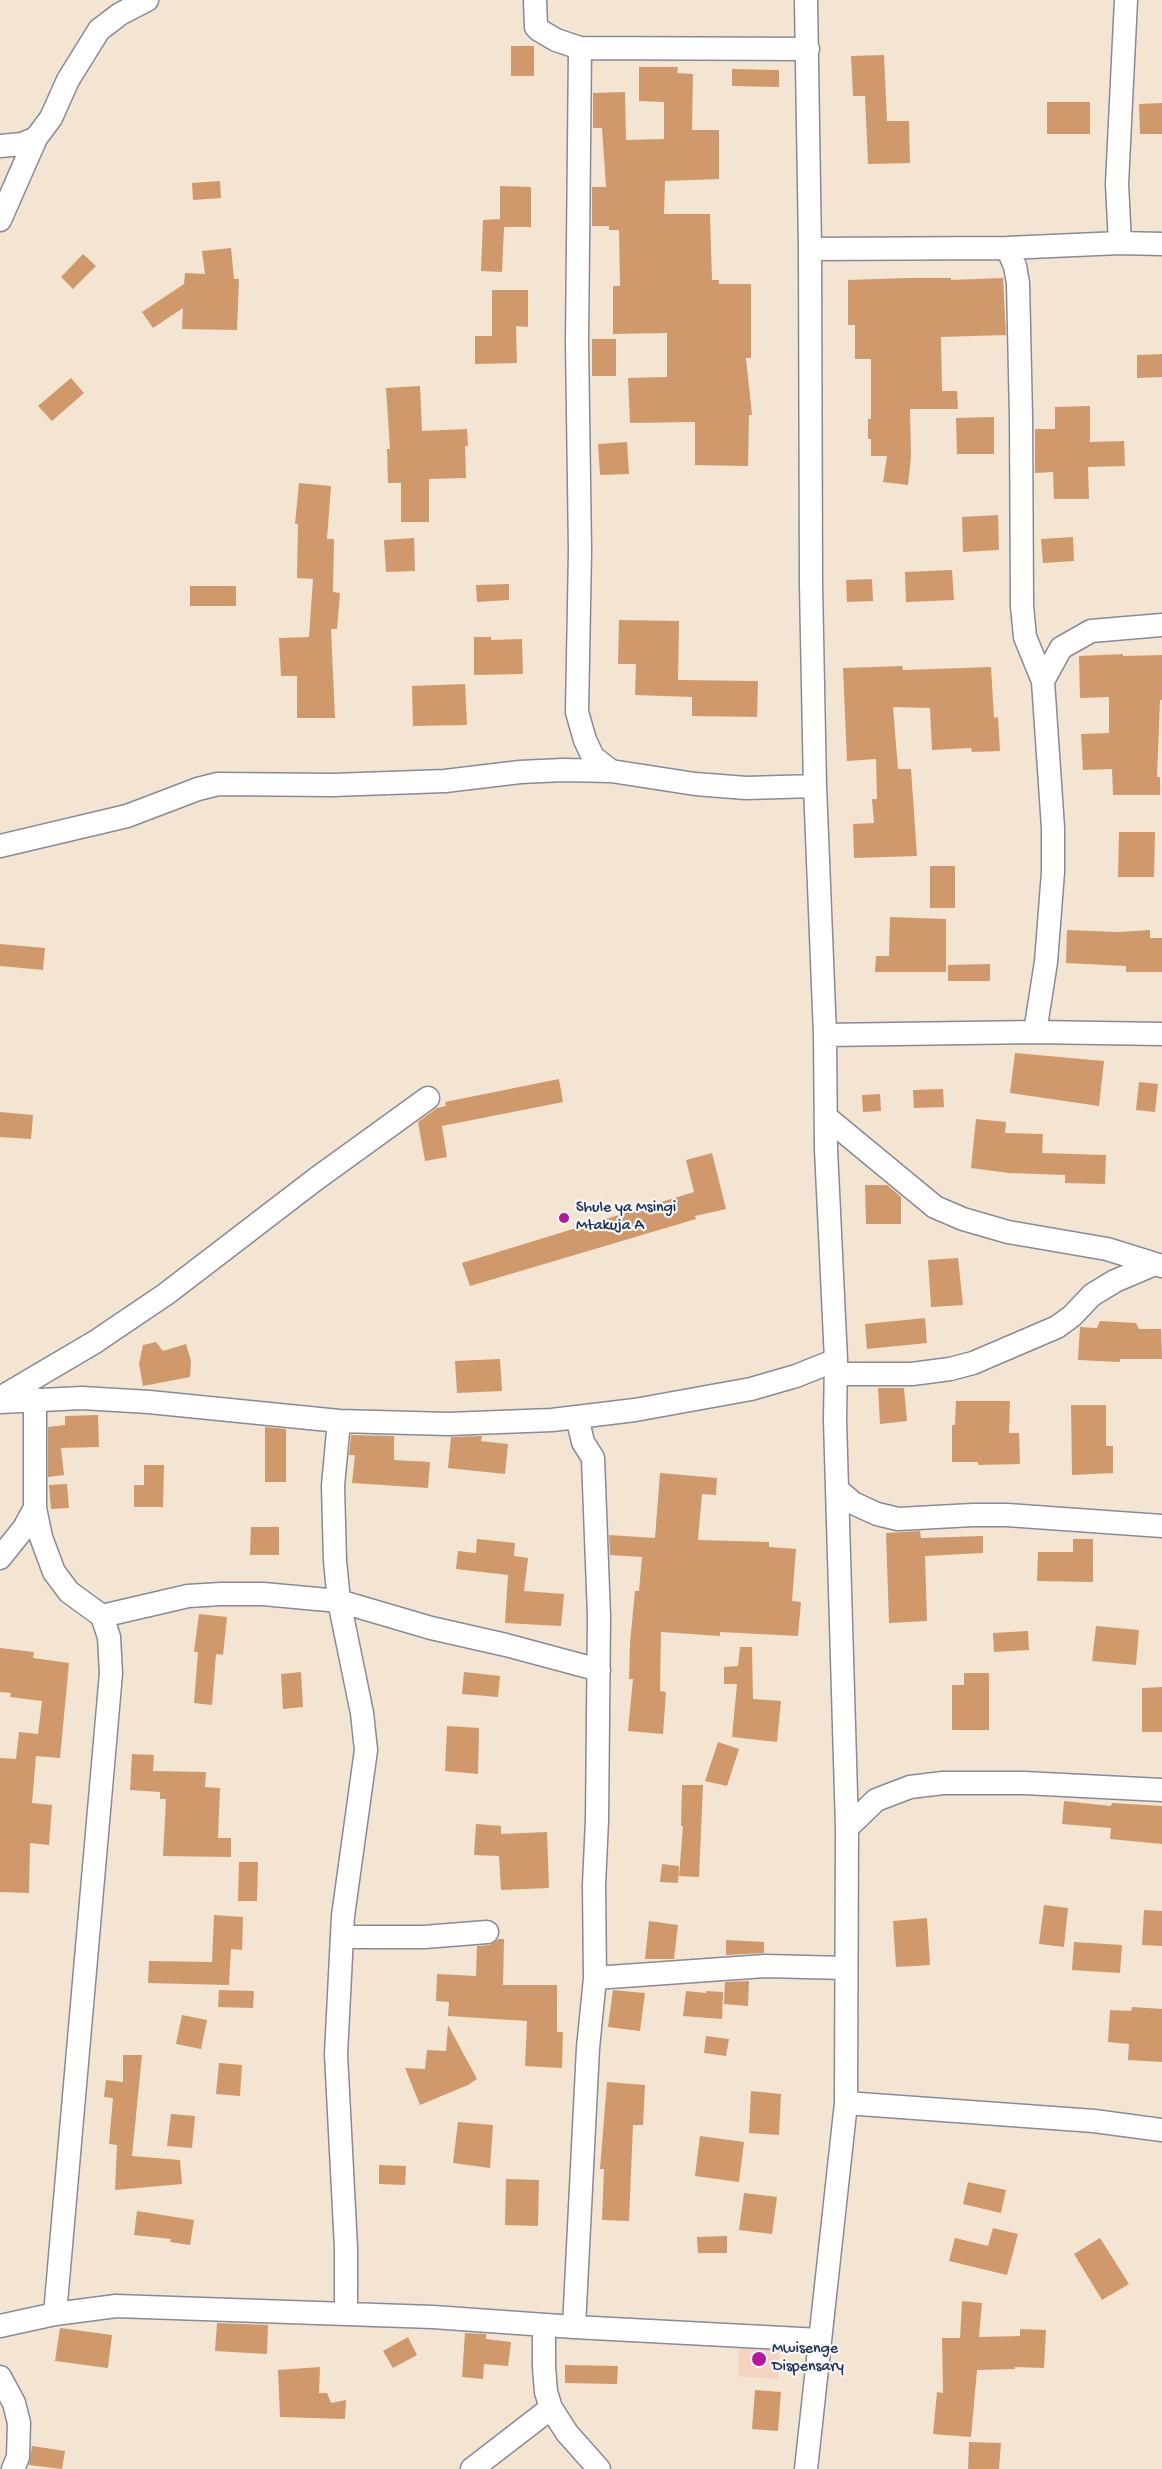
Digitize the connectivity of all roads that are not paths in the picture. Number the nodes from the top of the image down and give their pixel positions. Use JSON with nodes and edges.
{"nodes":[{"id":1,"x":147,"y":0,"type":"edge"},
{"id":2,"x":535,"y":0,"type":"edge"},
{"id":3,"x":806,"y":0,"type":"edge"},
{"id":4,"x":1126,"y":0,"type":"edge"},
{"id":5,"x":580,"y":48,"type":"junction"},
{"id":6,"x":808,"y":49,"type":"junction"},
{"id":7,"x":36,"y":138,"type":"junction"},
{"id":8,"x":0,"y":146,"type":"edge"},
{"id":9,"x":0,"y":220,"type":"edge"},
{"id":10,"x":1120,"y":243,"type":"junction"},
{"id":11,"x":1162,"y":244,"type":"edge"},
{"id":12,"x":1007,"y":248,"type":"junction"},
{"id":13,"x":810,"y":249,"type":"junction"},
{"id":14,"x":1162,"y":625,"type":"edge"},
{"id":15,"x":1043,"y":681,"type":"junction"},
{"id":16,"x":611,"y":771,"type":"junction"},
{"id":17,"x":815,"y":786,"type":"junction"},
{"id":18,"x":0,"y":846,"type":"edge"},
{"id":19,"x":1035,"y":1032,"type":"junction"},
{"id":20,"x":1162,"y":1034,"type":"edge"},
{"id":21,"x":825,"y":1035,"type":"junction"},
{"id":22,"x":428,"y":1098,"type":"dead end"},
{"id":23,"x":826,"y":1117,"type":"junction"},
{"id":24,"x":1159,"y":1265,"type":"edge"},
{"id":25,"x":836,"y":1367,"type":"junction"},
{"id":26,"x":35,"y":1399,"type":"junction"},
{"id":27,"x":0,"y":1400,"type":"edge"},
{"id":28,"x":577,"y":1417,"type":"junction"},
{"id":29,"x":339,"y":1421,"type":"junction"},
{"id":30,"x":838,"y":1490,"type":"junction"},
{"id":31,"x":35,"y":1508,"type":"junction"},
{"id":32,"x":1162,"y":1526,"type":"edge"},
{"id":33,"x":0,"y":1558,"type":"edge"},
{"id":34,"x":339,"y":1601,"type":"junction"},
{"id":35,"x":102,"y":1616,"type":"junction"},
{"id":36,"x":599,"y":1670,"type":"junction"},
{"id":37,"x":1162,"y":1790,"type":"edge"},
{"id":38,"x":847,"y":1828,"type":"junction"},
{"id":39,"x":487,"y":1932,"type":"dead end"},
{"id":40,"x":342,"y":1937,"type":"junction"},
{"id":41,"x":846,"y":1968,"type":"junction"},
{"id":42,"x":595,"y":1978,"type":"junction"},
{"id":43,"x":846,"y":2103,"type":"junction"},
{"id":44,"x":1162,"y":2130,"type":"edge"},
{"id":45,"x":55,"y":2314,"type":"junction"},
{"id":46,"x":345,"y":2314,"type":"junction"},
{"id":47,"x":544,"y":2325,"type":"junction"},
{"id":48,"x":0,"y":2326,"type":"edge"},
{"id":49,"x":574,"y":2327,"type":"junction"},
{"id":50,"x":820,"y":2340,"type":"junction"},
{"id":51,"x":0,"y":2377,"type":"edge"},
{"id":52,"x":551,"y":2408,"type":"junction"},
{"id":53,"x":13,"y":2469,"type":"edge"},
{"id":54,"x":472,"y":2469,"type":"edge"},
{"id":55,"x":599,"y":2469,"type":"edge"},
{"id":56,"x":806,"y":2469,"type":"edge"}],
"edges":[{"from":1,"to":7,"type":"street"},
{"from":2,"to":5,"type":"street"},
{"from":3,"to":6,"type":"street"},
{"from":4,"to":10,"type":"street"},
{"from":5,"to":6,"type":"street"},
{"from":5,"to":16,"type":"street"},
{"from":6,"to":13,"type":"street"},
{"from":7,"to":8,"type":"street"},
{"from":7,"to":9,"type":"street"},
{"from":10,"to":11,"type":"street"},
{"from":10,"to":12,"type":"street"},
{"from":12,"to":13,"type":"street"},
{"from":12,"to":15,"type":"street"},
{"from":13,"to":17,"type":"street"},
{"from":14,"to":15,"type":"street"},
{"from":15,"to":19,"type":"street"},
{"from":16,"to":17,"type":"street"},
{"from":16,"to":18,"type":"street"},
{"from":17,"to":21,"type":"street"},
{"from":19,"to":20,"type":"street"},
{"from":19,"to":21,"type":"street"},
{"from":21,"to":23,"type":"street"},
{"from":22,"to":27,"type":"street"},
{"from":23,"to":24,"type":"street"},
{"from":23,"to":25,"type":"street"},
{"from":24,"to":25,"type":"street"},
{"from":25,"to":28,"type":"street"},
{"from":25,"to":30,"type":"street"},
{"from":26,"to":27,"type":"street"},
{"from":26,"to":29,"type":"street"},
{"from":26,"to":31,"type":"street"},
{"from":28,"to":29,"type":"street"},
{"from":28,"to":36,"type":"street"},
{"from":29,"to":34,"type":"street"},
{"from":30,"to":32,"type":"street"},
{"from":30,"to":38,"type":"street"},
{"from":31,"to":33,"type":"street"},
{"from":31,"to":35,"type":"street"},
{"from":34,"to":35,"type":"street"},
{"from":34,"to":36,"type":"street"},
{"from":34,"to":40,"type":"street"},
{"from":35,"to":45,"type":"street"},
{"from":36,"to":42,"type":"street"},
{"from":37,"to":38,"type":"street"},
{"from":38,"to":41,"type":"street"},
{"from":39,"to":40,"type":"street"},
{"from":40,"to":46,"type":"street"},
{"from":41,"to":42,"type":"street"},
{"from":41,"to":43,"type":"street"},
{"from":42,"to":49,"type":"street"},
{"from":43,"to":44,"type":"street"},
{"from":43,"to":50,"type":"street"},
{"from":45,"to":46,"type":"street"},
{"from":45,"to":48,"type":"street"},
{"from":46,"to":47,"type":"street"},
{"from":47,"to":49,"type":"street"},
{"from":47,"to":52,"type":"street"},
{"from":49,"to":50,"type":"street"},
{"from":50,"to":56,"type":"street"},
{"from":51,"to":53,"type":"street"},
{"from":52,"to":54,"type":"street"},
{"from":52,"to":55,"type":"street"}]}
